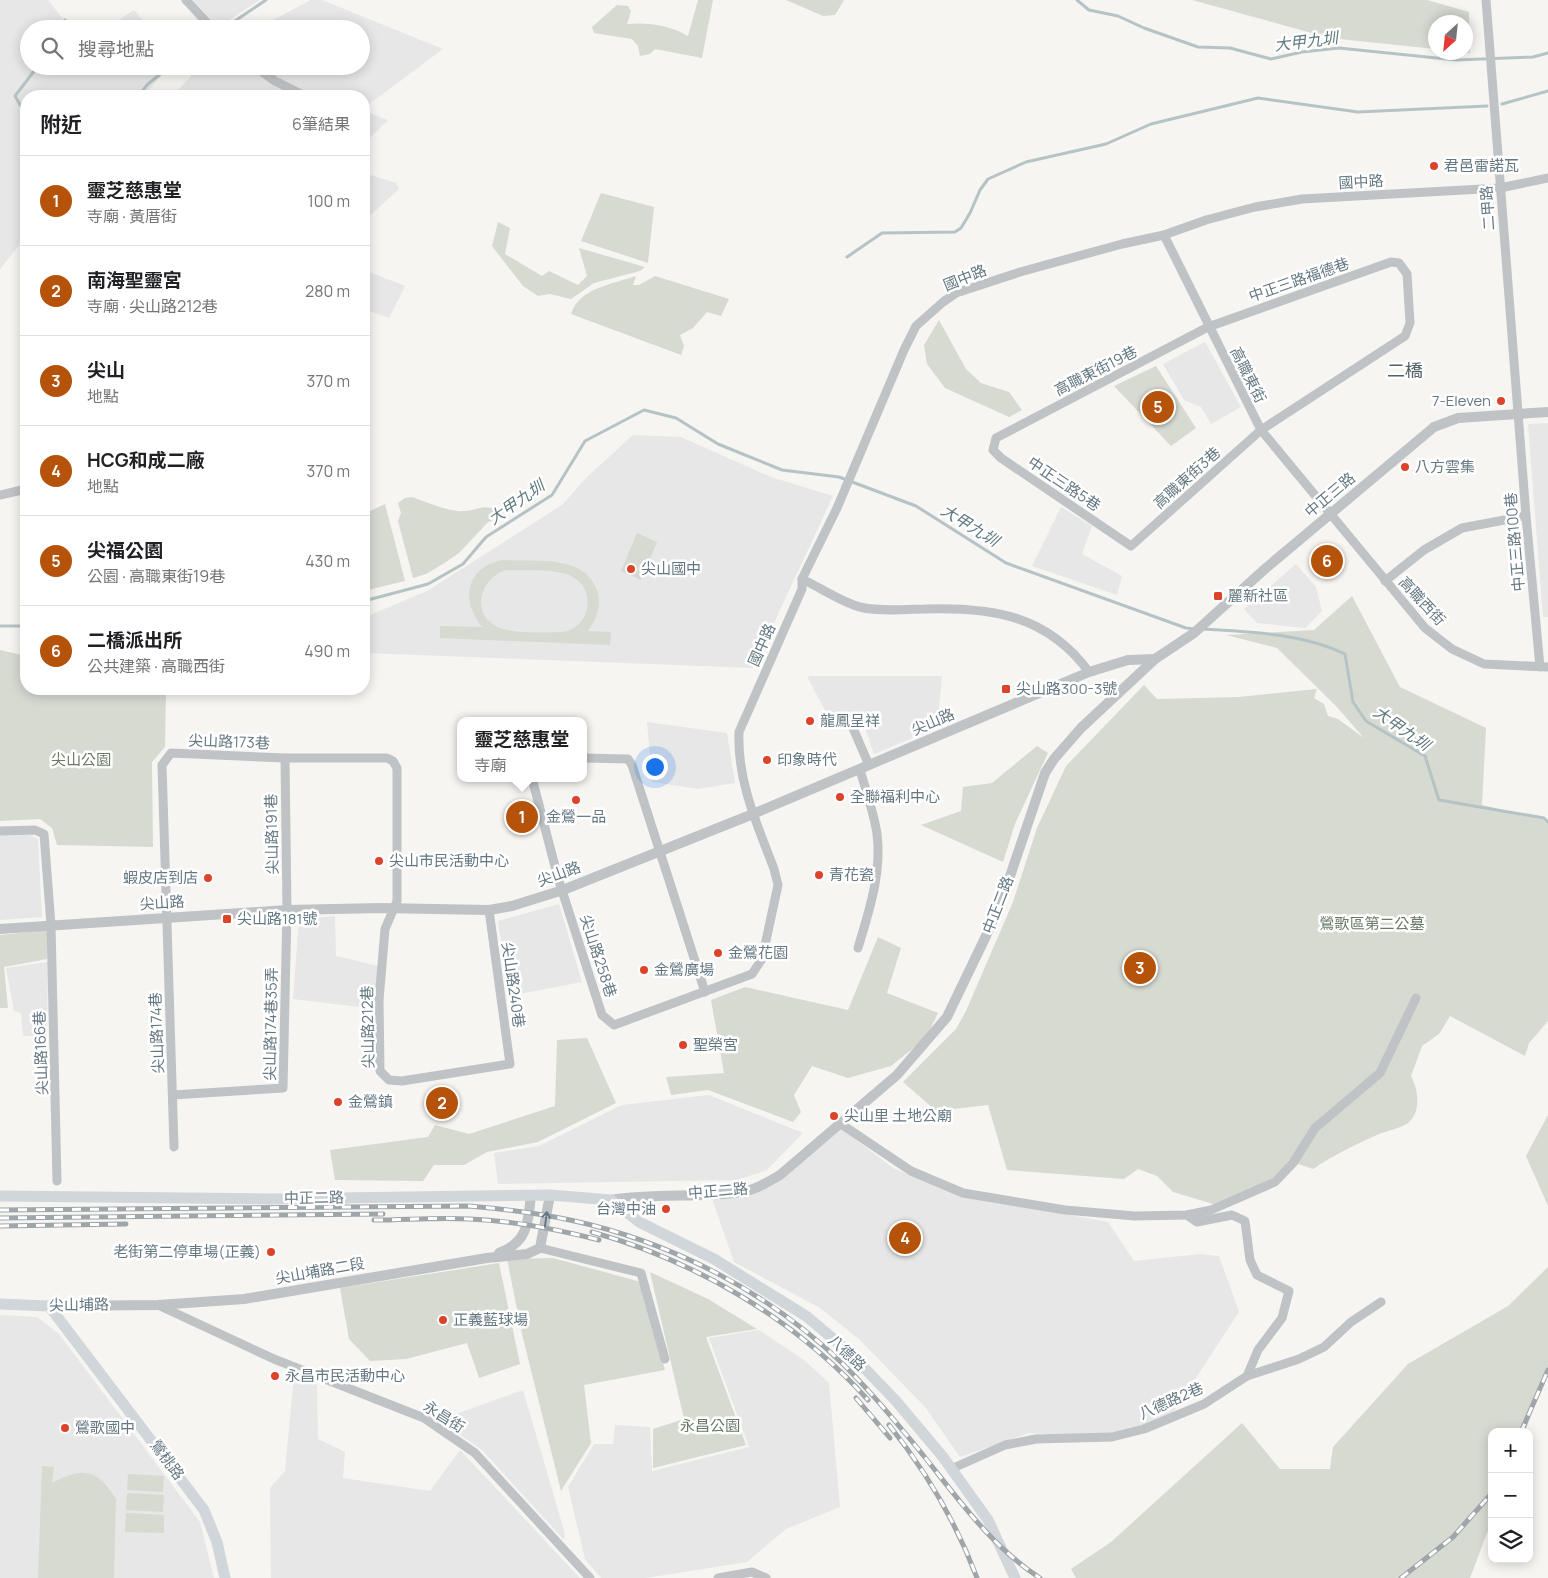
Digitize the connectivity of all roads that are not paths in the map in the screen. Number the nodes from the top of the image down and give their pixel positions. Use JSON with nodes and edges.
{"nodes":[{"id":1,"x":186,"y":0,"type":"edge"},
{"id":2,"x":1486,"y":0,"type":"edge"},
{"id":3,"x":205,"y":20,"type":"edge"},
{"id":4,"x":267,"y":75,"type":"edge"},
{"id":5,"x":293,"y":90,"type":"edge"},
{"id":6,"x":1548,"y":178,"type":"edge"},
{"id":7,"x":1500,"y":188,"type":"junction"},
{"id":8,"x":1164,"y":235,"type":"junction"},
{"id":9,"x":1398,"y":263,"type":"joint"},
{"id":10,"x":1208,"y":326,"type":"junction"},
{"id":11,"x":1548,"y":412,"type":"edge"},
{"id":12,"x":1518,"y":414,"type":"junction"},
{"id":13,"x":1261,"y":430,"type":"junction"},
{"id":14,"x":996,"y":438,"type":"joint"},
{"id":15,"x":20,"y":490,"type":"edge"},
{"id":16,"x":0,"y":495,"type":"edge"},
{"id":17,"x":1330,"y":514,"type":"junction"},
{"id":18,"x":1526,"y":516,"type":"junction"},
{"id":19,"x":1131,"y":546,"type":"joint"},
{"id":20,"x":802,"y":579,"type":"junction"},
{"id":21,"x":1385,"y":581,"type":"junction"},
{"id":22,"x":1155,"y":659,"type":"junction"},
{"id":23,"x":1544,"y":667,"type":"edge"},
{"id":24,"x":1089,"y":672,"type":"junction"},
{"id":25,"x":849,"y":720,"type":"dead end"},
{"id":26,"x":285,"y":758,"type":"junction"},
{"id":27,"x":587,"y":758,"type":"edge"},
{"id":28,"x":865,"y":768,"type":"junction"},
{"id":29,"x":533,"y":782,"type":"edge"},
{"id":30,"x":753,"y":814,"type":"junction"},
{"id":31,"x":0,"y":831,"type":"edge"},
{"id":32,"x":660,"y":851,"type":"junction"},
{"id":33,"x":563,"y":890,"type":"junction"},
{"id":34,"x":392,"y":909,"type":"junction"},
{"id":35,"x":287,"y":910,"type":"junction"},
{"id":36,"x":489,"y":910,"type":"junction"},
{"id":37,"x":167,"y":917,"type":"junction"},
{"id":38,"x":51,"y":925,"type":"junction"},
{"id":39,"x":0,"y":930,"type":"edge"},
{"id":40,"x":858,"y":948,"type":"dead end"},
{"id":41,"x":704,"y":992,"type":"junction"},
{"id":42,"x":1416,"y":998,"type":"dead end"},
{"id":43,"x":614,"y":1025,"type":"joint"},
{"id":44,"x":510,"y":1064,"type":"joint"},
{"id":45,"x":174,"y":1095,"type":"junction"},
{"id":46,"x":841,"y":1124,"type":"junction"},
{"id":47,"x":174,"y":1147,"type":"dead end"},
{"id":48,"x":57,"y":1181,"type":"dead end"},
{"id":49,"x":550,"y":1194,"type":"junction"},
{"id":50,"x":531,"y":1195,"type":"junction"},
{"id":51,"x":0,"y":1196,"type":"edge"},
{"id":52,"x":611,"y":1200,"type":"junction"},
{"id":53,"x":1187,"y":1215,"type":"junction"},
{"id":54,"x":540,"y":1248,"type":"junction"},
{"id":55,"x":487,"y":1258,"type":"junction"},
{"id":56,"x":1381,"y":1302,"type":"dead end"},
{"id":57,"x":0,"y":1304,"type":"edge"},
{"id":58,"x":158,"y":1304,"type":"junction"},
{"id":59,"x":49,"y":1306,"type":"junction"},
{"id":60,"x":664,"y":1359,"type":"dead end"},
{"id":61,"x":1247,"y":1376,"type":"junction"},
{"id":62,"x":951,"y":1469,"type":"junction"},
{"id":63,"x":225,"y":1578,"type":"edge"},
{"id":64,"x":590,"y":1578,"type":"edge"},
{"id":65,"x":718,"y":1578,"type":"edge"},
{"id":66,"x":766,"y":1578,"type":"edge"},
{"id":67,"x":1015,"y":1578,"type":"edge"}],
"edges":[{"from":1,"to":3,"type":"street"},
{"from":2,"to":7,"type":"street","name":"二甲路"},
{"from":4,"to":5,"type":"street"},
{"from":6,"to":7,"type":"street","name":"國中路"},
{"from":7,"to":8,"type":"street","name":"國中路"},
{"from":7,"to":12,"type":"street","name":"二甲路"},
{"from":8,"to":10,"type":"street","name":"高職東街"},
{"from":8,"to":20,"type":"street","name":"國中路"},
{"from":9,"to":10,"type":"street","name":"中正三路福德巷"},
{"from":9,"to":13,"type":"street","name":"高職東街3巷"},
{"from":10,"to":13,"type":"street","name":"高職東街"},
{"from":10,"to":14,"type":"street","name":"高職東街19巷"},
{"from":11,"to":12,"type":"street","name":"中正三路"},
{"from":12,"to":17,"type":"street","name":"中正三路"},
{"from":12,"to":18,"type":"street","name":"中正三路100巷"},
{"from":13,"to":17,"type":"street","name":"高職東街"},
{"from":13,"to":19,"type":"street","name":"高職東街3巷"},
{"from":14,"to":19,"type":"street","name":"中正三路5巷"},
{"from":15,"to":16,"type":"street"},
{"from":17,"to":21,"type":"street","name":"高職西街"},
{"from":17,"to":22,"type":"street","name":"中正三路"},
{"from":18,"to":21,"type":"street"},
{"from":18,"to":23,"type":"street","name":"中正三路100巷"},
{"from":20,"to":24,"type":"street"},
{"from":20,"to":30,"type":"street","name":"國中路"},
{"from":21,"to":23,"type":"street","name":"高職西街"},
{"from":22,"to":24,"type":"street","name":"尖山路"},
{"from":22,"to":46,"type":"street","name":"中正二路"},
{"from":24,"to":28,"type":"street","name":"尖山路"},
{"from":25,"to":28,"type":"street"},
{"from":26,"to":34,"type":"street","name":"尖山路173巷"},
{"from":26,"to":35,"type":"street","name":"尖山路191巷"},
{"from":26,"to":37,"type":"street","name":"尖山路173巷"},
{"from":27,"to":32,"type":"street"},
{"from":28,"to":30,"type":"street","name":"尖山路"},
{"from":28,"to":40,"type":"street"},
{"from":29,"to":33,"type":"street","name":"尖山路258巷"},
{"from":30,"to":32,"type":"street","name":"尖山路"},
{"from":30,"to":41,"type":"street","name":"國中路"},
{"from":31,"to":38,"type":"street","name":"尖山路166巷"},
{"from":32,"to":33,"type":"street","name":"尖山路"},
{"from":32,"to":41,"type":"street"},
{"from":33,"to":36,"type":"street","name":"尖山路"},
{"from":33,"to":43,"type":"street","name":"尖山路258巷"},
{"from":34,"to":35,"type":"street","name":"尖山路"},
{"from":34,"to":36,"type":"street","name":"尖山路"},
{"from":34,"to":44,"type":"street","name":"尖山路212巷"},
{"from":35,"to":37,"type":"street","name":"尖山路"},
{"from":35,"to":45,"type":"street","name":"尖山路174巷35弄"},
{"from":36,"to":44,"type":"street","name":"尖山路240巷"},
{"from":37,"to":38,"type":"street","name":"尖山路"},
{"from":37,"to":45,"type":"street","name":"尖山路174巷"},
{"from":38,"to":39,"type":"street","name":"尖山路"},
{"from":38,"to":48,"type":"street","name":"尖山路166巷"},
{"from":41,"to":43,"type":"street","name":"國中路"},
{"from":42,"to":53,"type":"street"},
{"from":45,"to":47,"type":"street","name":"尖山路174巷"},
{"from":46,"to":52,"type":"street","name":"中正二路"},
{"from":46,"to":53,"type":"street"},
{"from":49,"to":50,"type":"main road","name":"中正二路"},
{"from":49,"to":52,"type":"main road","name":"中正二路"},
{"from":54,"to":49,"type":"street","one_way":true},
{"from":50,"to":51,"type":"main road","name":"中正二路"},
{"from":50,"to":55,"type":"street"},
{"from":52,"to":62,"type":"main road","name":"八德路"},
{"from":53,"to":61,"type":"street"},
{"from":54,"to":55,"type":"street"},
{"from":54,"to":60,"type":"street"},
{"from":55,"to":58,"type":"street","name":"尖山埔路二段"},
{"from":56,"to":61,"type":"street","name":"八德路2巷"},
{"from":57,"to":59,"type":"main road","name":"尖山埔路"},
{"from":58,"to":59,"type":"street","name":"尖山埔路"},
{"from":58,"to":64,"type":"street","name":"永昌街"},
{"from":59,"to":63,"type":"main road","name":"鶯桃路"},
{"from":61,"to":62,"type":"street","name":"八德路2巷"},
{"from":62,"to":67,"type":"main road","name":"八德路"},
{"from":65,"to":66,"type":"street"}]}
